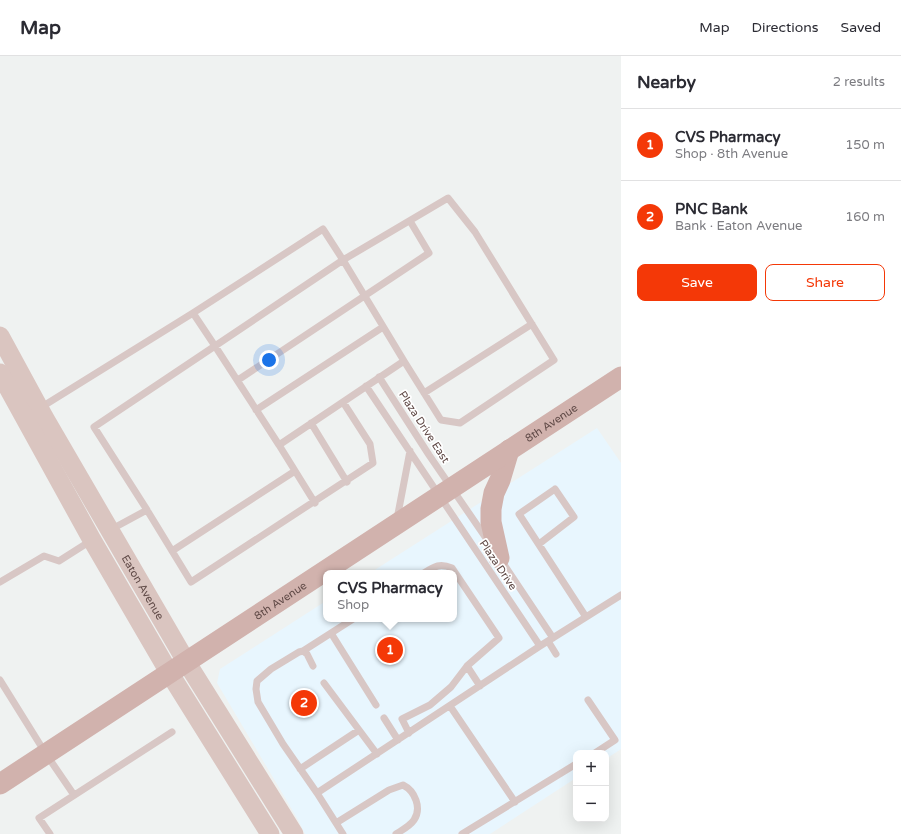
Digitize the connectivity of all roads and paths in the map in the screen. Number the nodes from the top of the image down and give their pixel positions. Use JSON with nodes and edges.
{"nodes":[{"id":1,"x":410,"y":222,"type":"junction"},
{"id":2,"x":343,"y":260,"type":"junction"},
{"id":3,"x":364,"y":296,"type":"junction"},
{"id":4,"x":193,"y":313,"type":"junction"},
{"id":5,"x":532,"y":324,"type":"junction"},
{"id":6,"x":383,"y":327,"type":"junction"},
{"id":7,"x":0,"y":336,"type":"edge"},
{"id":8,"x":215,"y":346,"type":"junction"},
{"id":9,"x":404,"y":361,"type":"junction"},
{"id":10,"x":0,"y":372,"type":"edge"},
{"id":11,"x":621,"y":377,"type":"edge"},
{"id":12,"x":379,"y":378,"type":"junction"},
{"id":13,"x":238,"y":380,"type":"junction"},
{"id":14,"x":366,"y":386,"type":"junction"},
{"id":15,"x":424,"y":393,"type":"junction"},
{"id":16,"x":343,"y":402,"type":"junction"},
{"id":17,"x":40,"y":408,"type":"junction"},
{"id":18,"x":256,"y":410,"type":"junction"},
{"id":19,"x":310,"y":423,"type":"junction"},
{"id":20,"x":279,"y":445,"type":"junction"},
{"id":21,"x":509,"y":450,"type":"junction"},
{"id":22,"x":410,"y":451,"type":"junction"},
{"id":23,"x":294,"y":471,"type":"junction"},
{"id":24,"x":347,"y":482,"type":"junction"},
{"id":25,"x":445,"y":492,"type":"junction"},
{"id":26,"x":315,"y":502,"type":"junction"},
{"id":27,"x":147,"y":510,"type":"junction"},
{"id":28,"x":396,"y":525,"type":"junction"},
{"id":29,"x":110,"y":530,"type":"junction"},
{"id":30,"x":92,"y":540,"type":"junction"},
{"id":31,"x":539,"y":544,"type":"junction"},
{"id":32,"x":172,"y":551,"type":"junction"},
{"id":33,"x":500,"y":558,"type":"junction"},
{"id":34,"x":327,"y":570,"type":"edge"},
{"id":35,"x":429,"y":570,"type":"edge"},
{"id":36,"x":453,"y":570,"type":"edge"},
{"id":37,"x":323,"y":573,"type":"edge"},
{"id":38,"x":457,"y":575,"type":"edge"},
{"id":39,"x":0,"y":582,"type":"edge"},
{"id":40,"x":621,"y":595,"type":"edge"},
{"id":41,"x":586,"y":617,"type":"junction"},
{"id":42,"x":348,"y":622,"type":"edge"},
{"id":43,"x":331,"y":633,"type":"junction"},
{"id":44,"x":550,"y":639,"type":"junction"},
{"id":45,"x":540,"y":646,"type":"junction"},
{"id":46,"x":305,"y":652,"type":"junction"},
{"id":47,"x":556,"y":654,"type":"dead end"},
{"id":48,"x":313,"y":666,"type":"dead end"},
{"id":49,"x":467,"y":666,"type":"junction"},
{"id":50,"x":178,"y":668,"type":"junction"},
{"id":51,"x":0,"y":680,"type":"edge"},
{"id":52,"x":324,"y":684,"type":"dead end"},
{"id":53,"x":480,"y":686,"type":"junction"},
{"id":54,"x":588,"y":700,"type":"dead end"},
{"id":55,"x":376,"y":705,"type":"dead end"},
{"id":56,"x":450,"y":706,"type":"junction"},
{"id":57,"x":384,"y":718,"type":"dead end"},
{"id":58,"x":359,"y":730,"type":"junction"},
{"id":59,"x":172,"y":732,"type":"dead end"},
{"id":60,"x":409,"y":733,"type":"junction"},
{"id":61,"x":618,"y":738,"type":"edge"},
{"id":62,"x":398,"y":740,"type":"junction"},
{"id":63,"x":599,"y":750,"type":"edge"},
{"id":64,"x":46,"y":754,"type":"junction"},
{"id":65,"x":377,"y":754,"type":"junction"},
{"id":66,"x":573,"y":766,"type":"edge"},
{"id":67,"x":300,"y":769,"type":"junction"},
{"id":68,"x":0,"y":784,"type":"edge"},
{"id":69,"x":317,"y":793,"type":"junction"},
{"id":70,"x":74,"y":795,"type":"junction"},
{"id":71,"x":515,"y":802,"type":"junction"},
{"id":72,"x":336,"y":823,"type":"junction"},
{"id":73,"x":50,"y":834,"type":"edge"},
{"id":74,"x":270,"y":834,"type":"edge"},
{"id":75,"x":294,"y":834,"type":"edge"},
{"id":76,"x":343,"y":834,"type":"edge"},
{"id":77,"x":396,"y":834,"type":"edge"},
{"id":78,"x":462,"y":834,"type":"edge"}],
"edges":[{"from":1,"to":2,"type":"lane"},
{"from":1,"to":3,"type":"lane"},
{"from":1,"to":5,"type":"lane"},
{"from":2,"to":3,"type":"lane"},
{"from":2,"to":4,"type":"lane"},
{"from":2,"to":8,"type":"lane"},
{"from":3,"to":6,"type":"lane"},
{"from":3,"to":13,"type":"lane"},
{"from":4,"to":8,"type":"lane"},
{"from":4,"to":17,"type":"lane"},
{"from":5,"to":15,"type":"lane"},
{"from":5,"to":15,"type":"lane"},
{"from":6,"to":9,"type":"lane"},
{"from":6,"to":18,"type":"lane"},
{"from":7,"to":17,"type":"street","name":"Eaton Avenue"},
{"from":8,"to":13,"type":"lane"},
{"from":8,"to":27,"type":"lane"},
{"from":9,"to":12,"type":"lane"},
{"from":9,"to":15,"type":"lane"},
{"from":10,"to":30,"type":"street","name":"Eaton Avenue"},
{"from":11,"to":21,"type":"main road","name":"8th Avenue"},
{"from":12,"to":14,"type":"lane"},
{"from":12,"to":25,"type":"lane","name":"Plaza Drive East"},
{"from":13,"to":18,"type":"lane"},
{"from":14,"to":16,"type":"lane"},
{"from":14,"to":22,"type":"lane"},
{"from":16,"to":19,"type":"lane"},
{"from":16,"to":24,"type":"lane"},
{"from":17,"to":29,"type":"street","name":"Eaton Avenue"},
{"from":18,"to":20,"type":"lane"},
{"from":19,"to":20,"type":"lane"},
{"from":19,"to":24,"type":"lane"},
{"from":20,"to":23,"type":"lane"},
{"from":21,"to":25,"type":"main road","name":"8th Avenue"},
{"from":21,"to":33,"type":"main road"},
{"from":22,"to":25,"type":"lane"},
{"from":22,"to":28,"type":"lane"},
{"from":23,"to":26,"type":"lane"},
{"from":23,"to":32,"type":"lane"},
{"from":24,"to":26,"type":"lane"},
{"from":25,"to":28,"type":"main road","name":"8th Avenue"},
{"from":25,"to":33,"type":"lane","name":"Plaza Drive"},
{"from":25,"to":45,"type":"lane","name":"Plaza Drive"},
{"from":26,"to":32,"type":"lane"},
{"from":27,"to":29,"type":"lane"},
{"from":27,"to":32,"type":"lane"},
{"from":28,"to":34,"type":"main road","name":"8th Avenue"},
{"from":29,"to":50,"type":"street","name":"Eaton Avenue"},
{"from":30,"to":39,"type":"lane"},
{"from":30,"to":50,"type":"street","name":"Eaton Avenue"},
{"from":31,"to":31,"type":"lane"},
{"from":31,"to":41,"type":"lane"},
{"from":33,"to":44,"type":"lane","name":"Plaza Drive"},
{"from":35,"to":36,"type":"lane"},
{"from":37,"to":50,"type":"main road","name":"8th Avenue"},
{"from":38,"to":49,"type":"lane"},
{"from":40,"to":41,"type":"lane"},
{"from":41,"to":44,"type":"lane"},
{"from":42,"to":43,"type":"lane"},
{"from":43,"to":46,"type":"lane"},
{"from":43,"to":55,"type":"lane"},
{"from":44,"to":45,"type":"lane"},
{"from":44,"to":47,"type":"lane","name":"Plaza Drive"},
{"from":45,"to":53,"type":"lane"},
{"from":46,"to":48,"type":"lane"},
{"from":46,"to":67,"type":"lane"},
{"from":49,"to":53,"type":"lane"},
{"from":49,"to":60,"type":"lane"},
{"from":50,"to":64,"type":"main road","name":"8th Avenue"},
{"from":50,"to":74,"type":"street","name":"Eaton Avenue"},
{"from":50,"to":75,"type":"street","name":"Eaton Avenue"},
{"from":51,"to":64,"type":"lane"},
{"from":52,"to":58,"type":"lane"},
{"from":53,"to":56,"type":"lane"},
{"from":54,"to":61,"type":"lane"},
{"from":56,"to":60,"type":"lane"},
{"from":56,"to":71,"type":"lane"},
{"from":57,"to":62,"type":"lane"},
{"from":58,"to":65,"type":"lane"},
{"from":58,"to":67,"type":"lane"},
{"from":59,"to":70,"type":"lane"},
{"from":60,"to":62,"type":"lane"},
{"from":61,"to":63,"type":"lane"},
{"from":62,"to":65,"type":"lane"},
{"from":64,"to":68,"type":"main road","name":"8th Avenue"},
{"from":64,"to":70,"type":"lane"},
{"from":65,"to":69,"type":"lane"},
{"from":66,"to":71,"type":"lane"},
{"from":67,"to":69,"type":"lane"},
{"from":69,"to":72,"type":"lane"},
{"from":70,"to":73,"type":"lane"},
{"from":71,"to":78,"type":"lane"},
{"from":72,"to":76,"type":"lane"},
{"from":72,"to":77,"type":"lane"}]}
